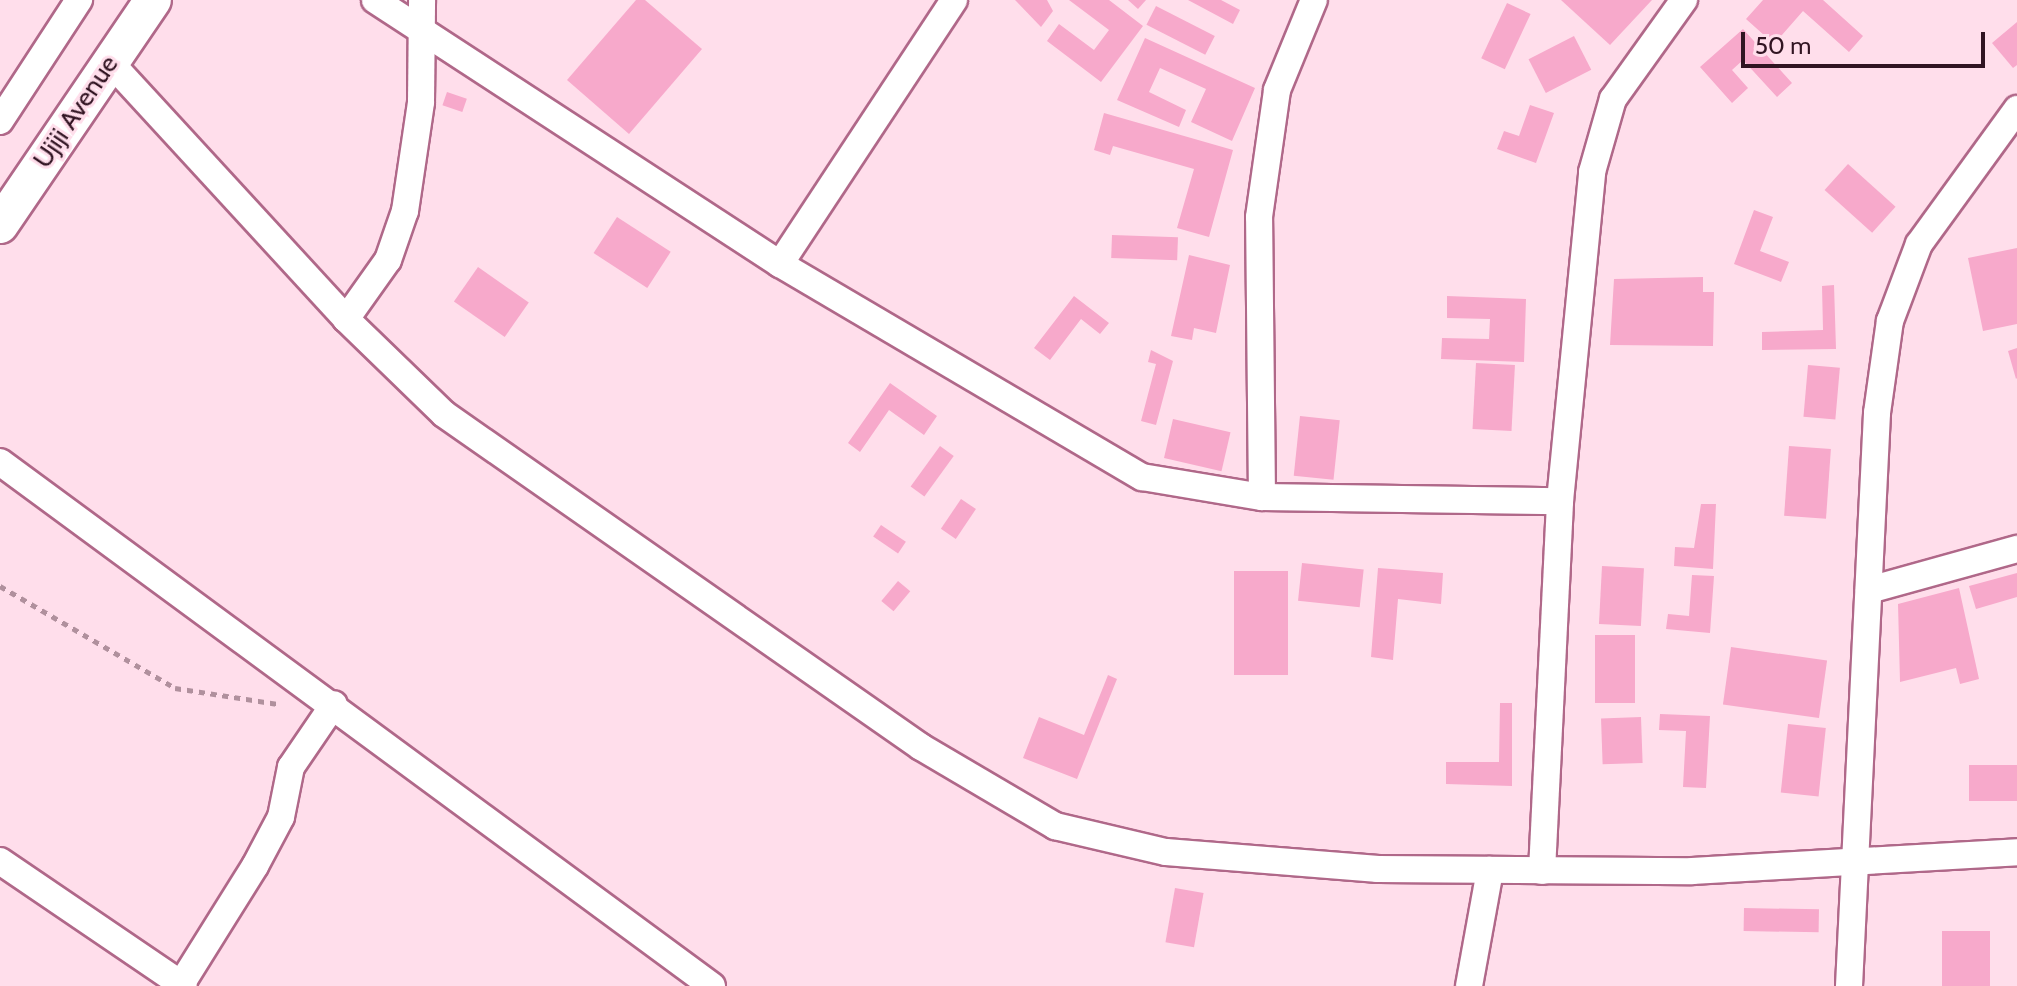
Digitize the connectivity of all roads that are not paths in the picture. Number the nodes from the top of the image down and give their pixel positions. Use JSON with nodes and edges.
{"nodes":[{"id":1,"x":79,"y":0,"type":"edge"},
{"id":2,"x":153,"y":0,"type":"edge"},
{"id":3,"x":375,"y":0,"type":"edge"},
{"id":4,"x":422,"y":0,"type":"edge"},
{"id":5,"x":954,"y":0,"type":"edge"},
{"id":6,"x":1314,"y":0,"type":"edge"},
{"id":7,"x":1684,"y":0,"type":"edge"},
{"id":8,"x":420,"y":28,"type":"junction"},
{"id":9,"x":110,"y":62,"type":"junction"},
{"id":10,"x":2017,"y":109,"type":"edge"},
{"id":11,"x":0,"y":121,"type":"edge"},
{"id":12,"x":0,"y":225,"type":"edge"},
{"id":13,"x":780,"y":264,"type":"junction"},
{"id":14,"x":346,"y":319,"type":"junction"},
{"id":15,"x":0,"y":462,"type":"edge"},
{"id":16,"x":1262,"y":497,"type":"junction"},
{"id":17,"x":1560,"y":501,"type":"junction"},
{"id":18,"x":2017,"y":549,"type":"edge"},
{"id":19,"x":1869,"y":590,"type":"junction"},
{"id":20,"x":334,"y":704,"type":"junction"},
{"id":21,"x":2017,"y":852,"type":"edge"},
{"id":22,"x":0,"y":861,"type":"edge"},
{"id":23,"x":1852,"y":865,"type":"junction"},
{"id":24,"x":1490,"y":870,"type":"junction"},
{"id":25,"x":1542,"y":871,"type":"junction"},
{"id":26,"x":182,"y":985,"type":"edge"},
{"id":27,"x":712,"y":986,"type":"edge"},
{"id":28,"x":1469,"y":986,"type":"edge"},
{"id":29,"x":1849,"y":986,"type":"edge"}],
"edges":[{"from":1,"to":11,"type":"street"},
{"from":2,"to":9,"type":"street","name":"Ujiji Avenue"},
{"from":3,"to":8,"type":"street"},
{"from":4,"to":8,"type":"street"},
{"from":5,"to":13,"type":"street"},
{"from":6,"to":16,"type":"street"},
{"from":7,"to":17,"type":"street"},
{"from":8,"to":13,"type":"street"},
{"from":8,"to":14,"type":"street"},
{"from":9,"to":12,"type":"street","name":"Ujiji Avenue"},
{"from":9,"to":14,"type":"street"},
{"from":10,"to":19,"type":"street"},
{"from":13,"to":16,"type":"street"},
{"from":14,"to":24,"type":"street"},
{"from":15,"to":20,"type":"street"},
{"from":16,"to":17,"type":"street"},
{"from":17,"to":25,"type":"street"},
{"from":18,"to":19,"type":"street"},
{"from":19,"to":23,"type":"street"},
{"from":20,"to":26,"type":"street"},
{"from":20,"to":27,"type":"street"},
{"from":21,"to":23,"type":"street"},
{"from":22,"to":26,"type":"street"},
{"from":23,"to":25,"type":"street"},
{"from":23,"to":29,"type":"street"},
{"from":24,"to":25,"type":"street"},
{"from":24,"to":28,"type":"street"}]}
